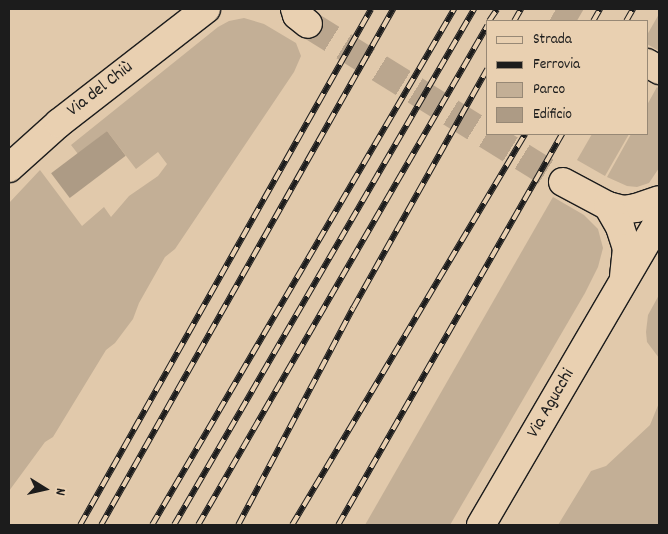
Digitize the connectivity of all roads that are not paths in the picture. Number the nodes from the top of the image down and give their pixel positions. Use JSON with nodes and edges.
{"nodes":[{"id":1,"x":206,"y":11,"type":"edge"},
{"id":2,"x":648,"y":64,"type":"edge"},
{"id":3,"x":659,"y":70,"type":"edge"},
{"id":4,"x":9,"y":168,"type":"edge"},
{"id":5,"x":562,"y":182,"type":"tunnel mouth"},
{"id":6,"x":659,"y":200,"type":"edge"},
{"id":7,"x":608,"y":206,"type":"junction"},
{"id":8,"x":659,"y":220,"type":"edge"},
{"id":9,"x":623,"y":282,"type":"junction"},
{"id":10,"x":481,"y":525,"type":"edge"}],
"edges":[{"from":1,"to":4,"type":"street","name":"Via del Chiù"},
{"from":2,"to":3,"type":"street"},
{"from":5,"to":7,"type":"street"},
{"from":6,"to":7,"type":"street"},
{"from":7,"to":9,"type":"street","name":"Via Agucchi"},
{"from":8,"to":9,"type":"street","name":"Via Agucchi"},
{"from":9,"to":10,"type":"street","name":"Via Agucchi"}]}
